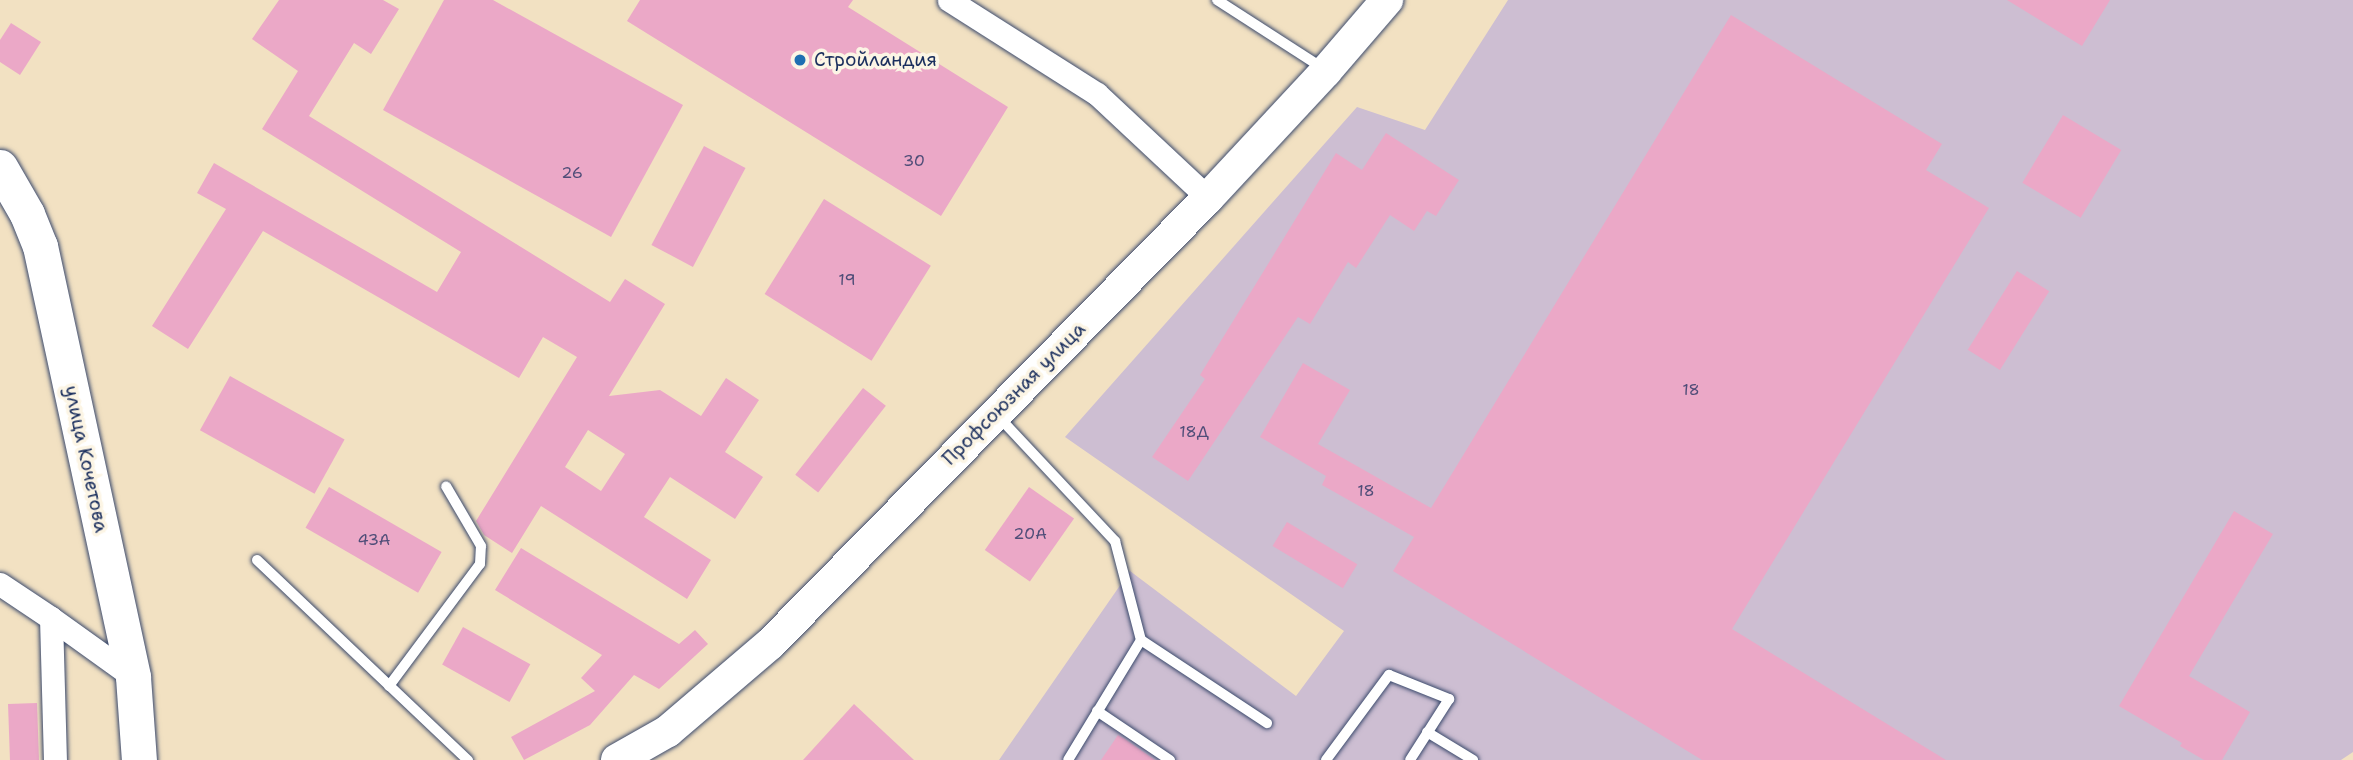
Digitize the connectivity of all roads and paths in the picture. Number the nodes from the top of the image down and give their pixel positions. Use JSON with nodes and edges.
{"nodes":[{"id":1,"x":949,"y":0,"type":"edge"},
{"id":2,"x":1217,"y":0,"type":"edge"},
{"id":3,"x":1387,"y":0,"type":"edge"},
{"id":4,"x":1326,"y":71,"type":"junction"},
{"id":5,"x":0,"y":167,"type":"edge"},
{"id":6,"x":1208,"y":198,"type":"junction"},
{"id":7,"x":995,"y":413,"type":"junction"},
{"id":8,"x":446,"y":486,"type":"dead end"},
{"id":9,"x":257,"y":561,"type":"dead end"},
{"id":10,"x":0,"y":584,"type":"edge"},
{"id":11,"x":51,"y":618,"type":"junction"},
{"id":12,"x":1141,"y":640,"type":"junction"},
{"id":13,"x":133,"y":677,"type":"junction"},
{"id":14,"x":389,"y":686,"type":"junction"},
{"id":15,"x":1097,"y":711,"type":"junction"},
{"id":16,"x":1267,"y":723,"type":"dead end"},
{"id":17,"x":1427,"y":732,"type":"junction"},
{"id":18,"x":55,"y":760,"type":"edge"},
{"id":19,"x":139,"y":760,"type":"edge"},
{"id":20,"x":468,"y":760,"type":"edge"},
{"id":21,"x":617,"y":760,"type":"edge"},
{"id":22,"x":1068,"y":760,"type":"edge"},
{"id":23,"x":1170,"y":760,"type":"edge"},
{"id":24,"x":1326,"y":760,"type":"edge"},
{"id":25,"x":1410,"y":760,"type":"edge"},
{"id":26,"x":1474,"y":760,"type":"edge"}],
"edges":[{"from":1,"to":6,"type":"street"},
{"from":2,"to":4,"type":"lane"},
{"from":3,"to":4,"type":"main road","name":"Профсоюзная улица"},
{"from":4,"to":6,"type":"main road","name":"Профсоюзная улица"},
{"from":5,"to":13,"type":"main road","name":"улица Кочетова"},
{"from":6,"to":7,"type":"main road","name":"Профсоюзная улица"},
{"from":7,"to":12,"type":"lane"},
{"from":7,"to":21,"type":"main road","name":"Профсоюзная улица"},
{"from":8,"to":14,"type":"lane"},
{"from":9,"to":14,"type":"lane"},
{"from":10,"to":11,"type":"street"},
{"from":11,"to":13,"type":"street"},
{"from":11,"to":18,"type":"street"},
{"from":12,"to":15,"type":"lane"},
{"from":12,"to":16,"type":"lane"},
{"from":13,"to":19,"type":"main road","name":"улица Кочетова"},
{"from":14,"to":20,"type":"lane"},
{"from":15,"to":22,"type":"lane"},
{"from":15,"to":23,"type":"lane"},
{"from":17,"to":24,"type":"lane"},
{"from":17,"to":25,"type":"lane"},
{"from":17,"to":26,"type":"lane"}]}
